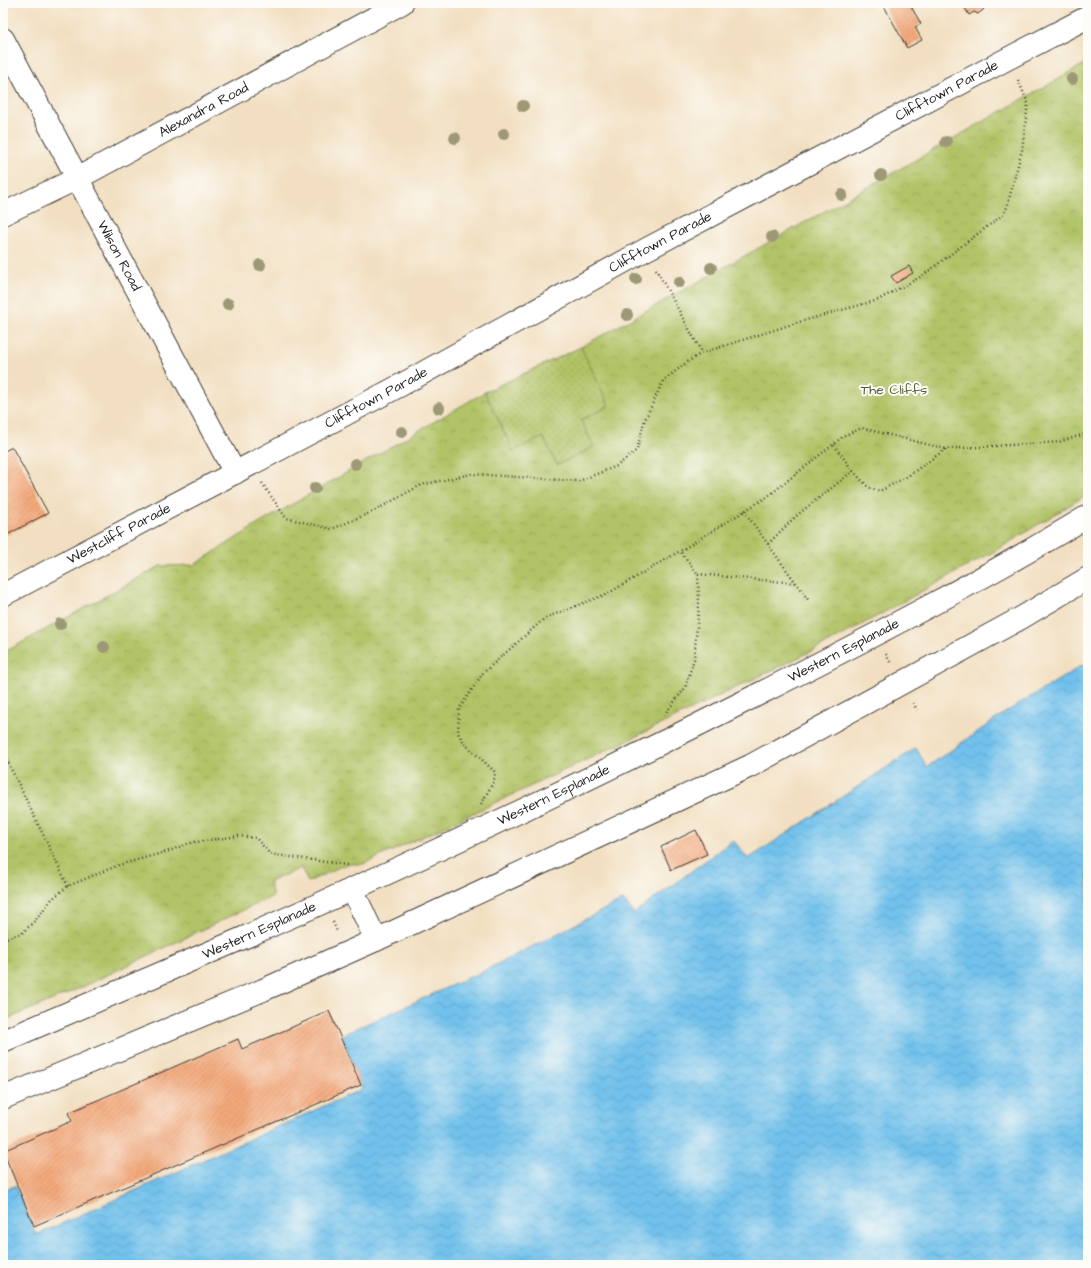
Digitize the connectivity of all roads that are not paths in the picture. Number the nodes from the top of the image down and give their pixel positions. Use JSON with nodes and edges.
{"nodes":[{"id":1,"x":402,"y":3,"type":"edge"},
{"id":2,"x":1088,"y":17,"type":"edge"},
{"id":3,"x":3,"y":39,"type":"edge"},
{"id":4,"x":78,"y":178,"type":"junction"},
{"id":5,"x":3,"y":214,"type":"edge"},
{"id":6,"x":242,"y":469,"type":"junction"},
{"id":7,"x":1088,"y":516,"type":"edge"},
{"id":8,"x":1088,"y":578,"type":"edge"},
{"id":9,"x":3,"y":595,"type":"edge"},
{"id":10,"x":352,"y":889,"type":"junction"},
{"id":11,"x":376,"y":940,"type":"junction"},
{"id":12,"x":3,"y":1041,"type":"edge"},
{"id":13,"x":3,"y":1098,"type":"edge"}],
"edges":[{"from":1,"to":4,"type":"street","name":"Alexandra Road"},
{"from":2,"to":6,"type":"street","name":"Clifftown Parade"},
{"from":3,"to":4,"type":"street","name":"Wilson Road"},
{"from":4,"to":5,"type":"street","name":"Alexandra Road"},
{"from":4,"to":6,"type":"street","name":"Wilson Road"},
{"from":6,"to":9,"type":"street","name":"Westcliff Parade"},
{"from":7,"to":10,"type":"street","name":"Western Esplanade"},
{"from":8,"to":11,"type":"street"},
{"from":10,"to":11,"type":"street"},
{"from":10,"to":12,"type":"street","name":"Western Esplanade"},
{"from":11,"to":13,"type":"street"}]}
